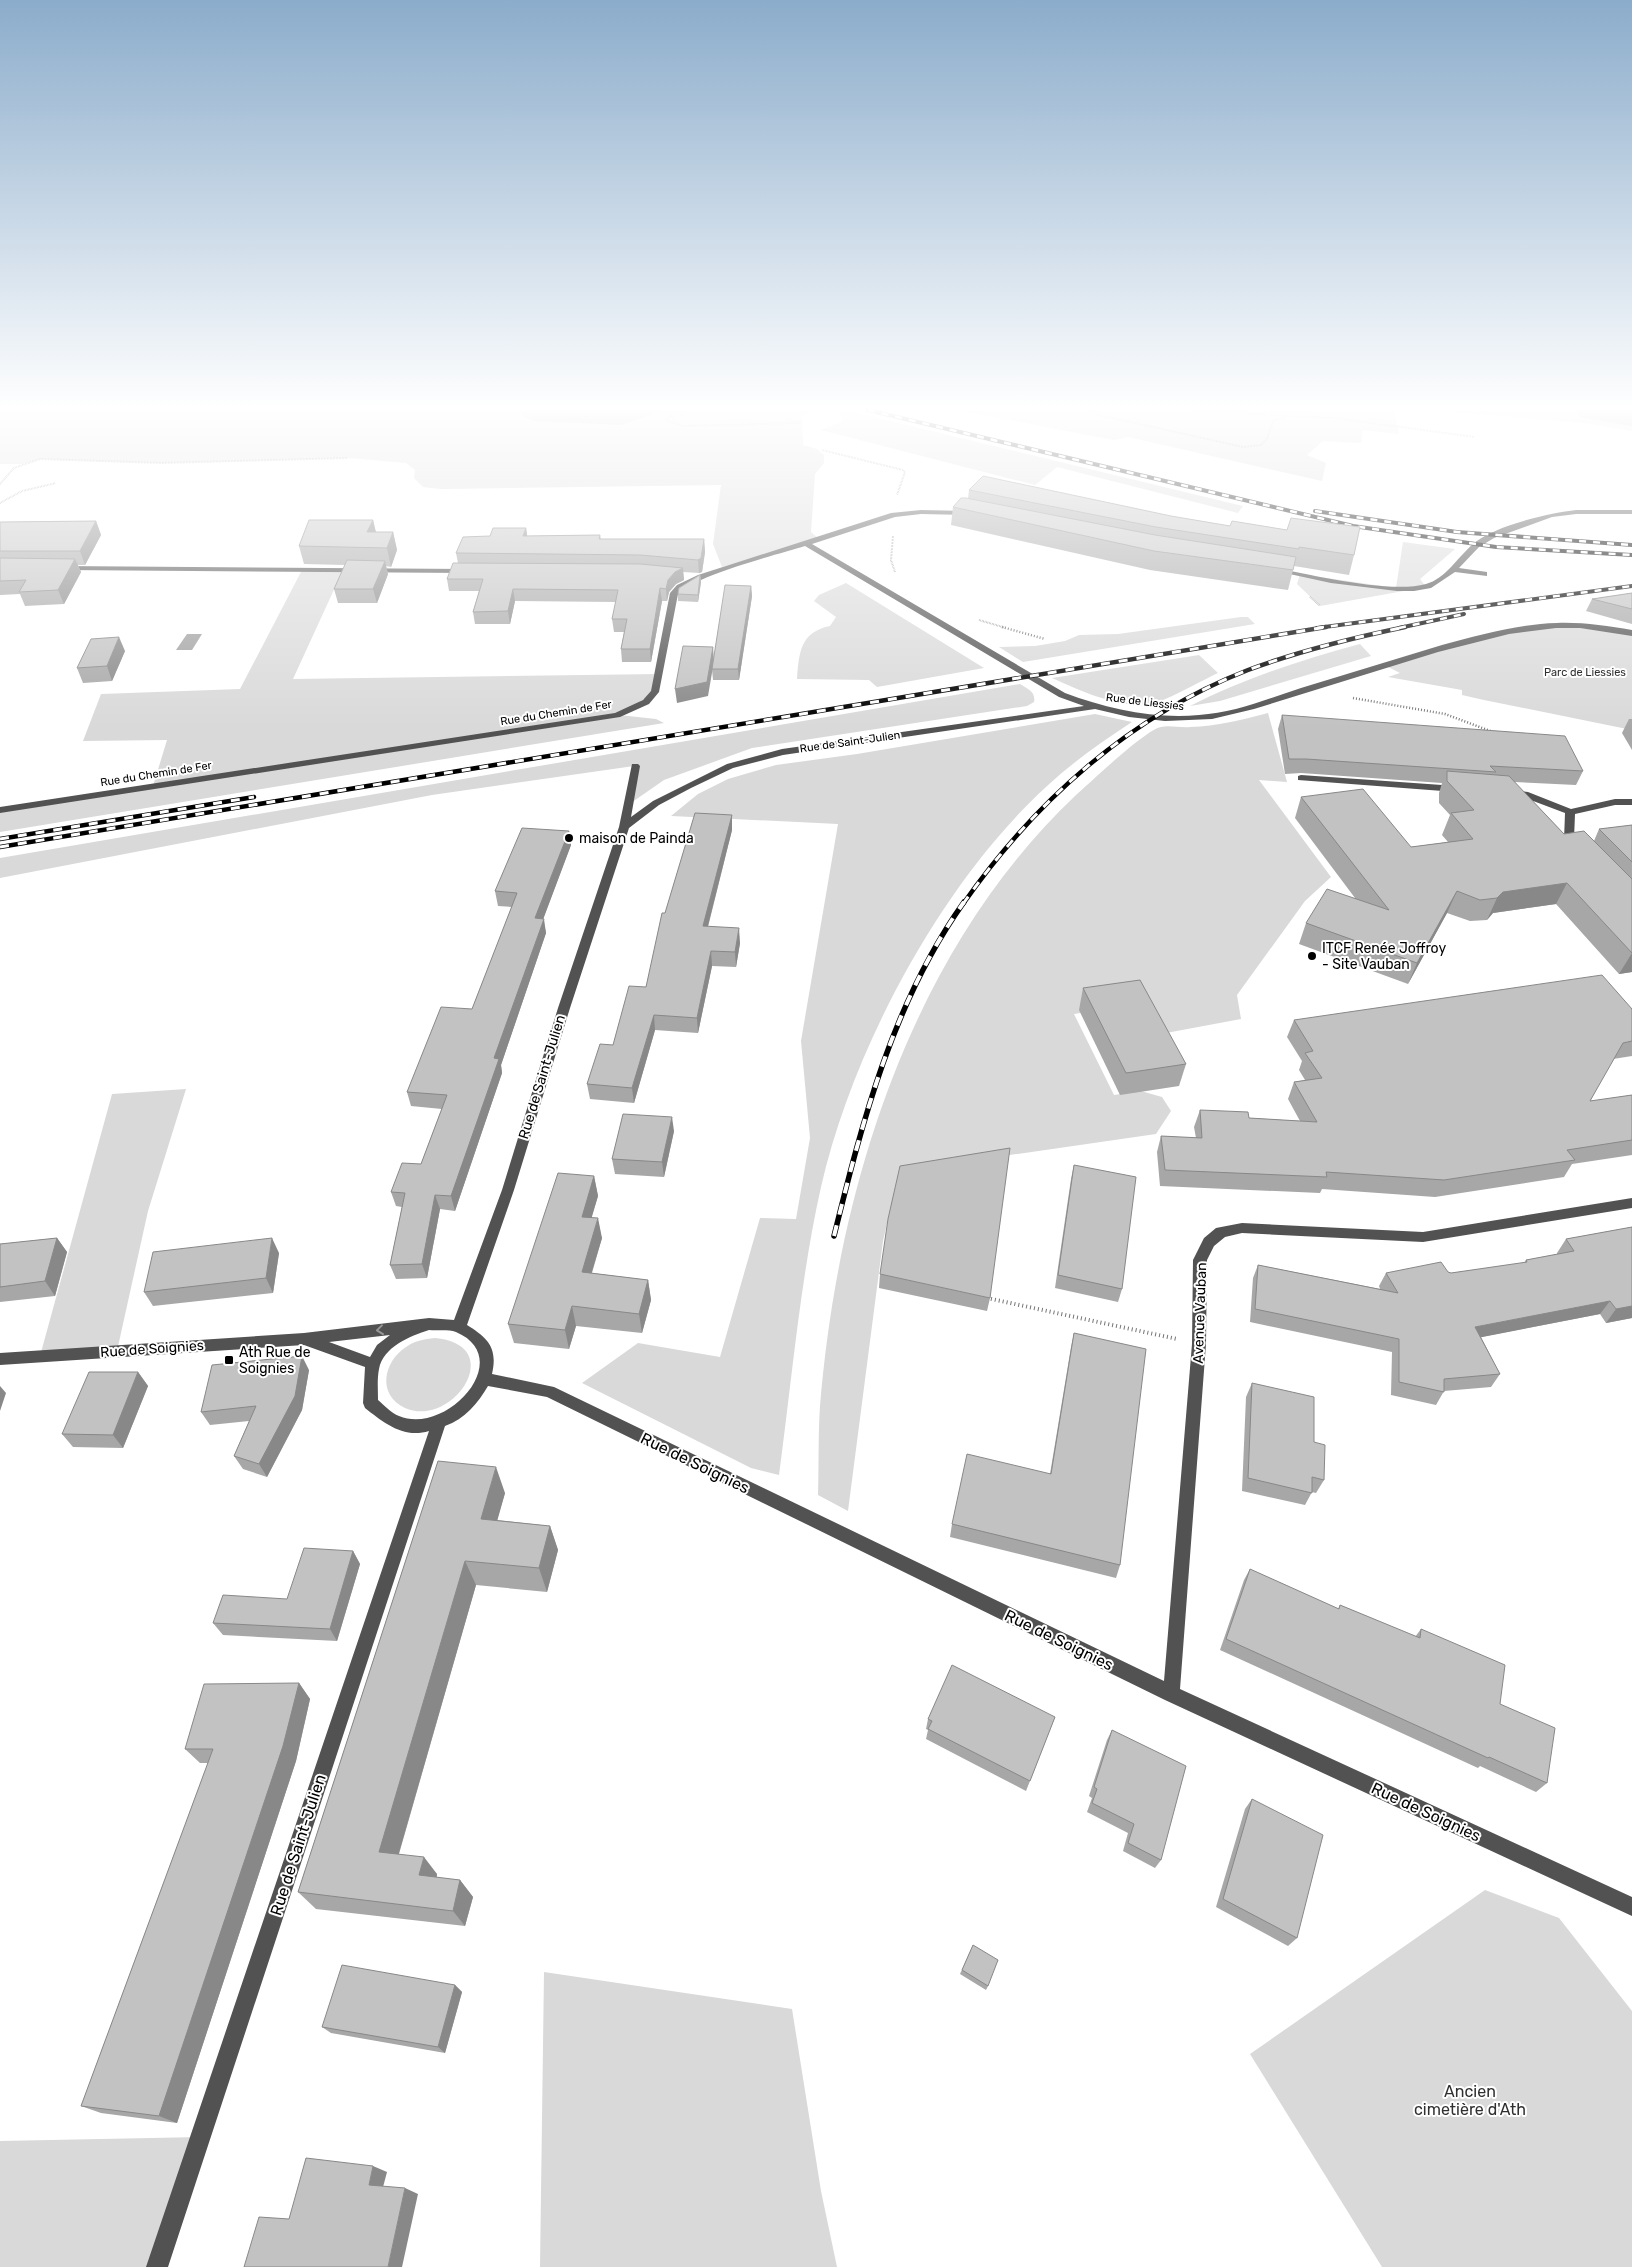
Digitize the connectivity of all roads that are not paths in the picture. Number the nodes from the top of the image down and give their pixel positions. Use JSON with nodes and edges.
{"nodes":[{"id":1,"x":891,"y":516,"type":"edge"},
{"id":2,"x":1549,"y":516,"type":"edge"},
{"id":3,"x":805,"y":543,"type":"junction"},
{"id":4,"x":54,"y":568,"type":"edge"},
{"id":5,"x":1453,"y":569,"type":"junction"},
{"id":6,"x":1270,"y":570,"type":"edge"},
{"id":7,"x":472,"y":571,"type":"edge"},
{"id":8,"x":1484,"y":574,"type":"dead end"},
{"id":9,"x":683,"y":576,"type":"edge"},
{"id":10,"x":701,"y":578,"type":"junction"},
{"id":11,"x":1632,"y":633,"type":"edge"},
{"id":12,"x":1093,"y":707,"type":"junction"},
{"id":13,"x":635,"y":766,"type":"dead end"},
{"id":14,"x":1301,"y":778,"type":"dead end"},
{"id":15,"x":1468,"y":790,"type":"edge"},
{"id":16,"x":1498,"y":792,"type":"edge"},
{"id":17,"x":1632,"y":802,"type":"edge"},
{"id":18,"x":0,"y":810,"type":"edge"},
{"id":19,"x":1570,"y":812,"type":"junction"},
{"id":20,"x":624,"y":827,"type":"junction"},
{"id":21,"x":1583,"y":854,"type":"edge"},
{"id":22,"x":1632,"y":1203,"type":"edge"},
{"id":23,"x":429,"y":1324,"type":"junction"},
{"id":24,"x":459,"y":1327,"type":"junction"},
{"id":25,"x":304,"y":1339,"type":"junction"},
{"id":26,"x":0,"y":1359,"type":"edge"},
{"id":27,"x":373,"y":1364,"type":"junction"},
{"id":28,"x":486,"y":1379,"type":"junction"},
{"id":29,"x":438,"y":1423,"type":"junction"},
{"id":30,"x":1171,"y":1694,"type":"junction"},
{"id":31,"x":1632,"y":1907,"type":"edge"},
{"id":32,"x":157,"y":2267,"type":"edge"}],
"edges":[{"from":1,"to":3,"type":"street","name":"Rue du Chemin de Fer"},
{"from":2,"to":5,"type":"street"},
{"from":3,"to":10,"type":"street","name":"Rue du Chemin de Fer"},
{"from":3,"to":12,"type":"street","name":"Rue de Liessies"},
{"from":4,"to":7,"type":"street"},
{"from":5,"to":6,"type":"street"},
{"from":5,"to":8,"type":"street"},
{"from":9,"to":10,"type":"street"},
{"from":10,"to":18,"type":"street","name":"Rue du Chemin de Fer"},
{"from":11,"to":12,"type":"street","name":"Rue de Liessies"},
{"from":12,"to":20,"type":"street","name":"Rue de Saint-Julien"},
{"from":13,"to":20,"type":"street","name":"Rue de Saint-Julien"},
{"from":14,"to":15,"type":"street"},
{"from":16,"to":19,"type":"street"},
{"from":17,"to":19,"type":"street"},
{"from":19,"to":21,"type":"street"},
{"from":20,"to":24,"type":"street","name":"Rue de Saint-Julien"},
{"from":22,"to":30,"type":"street","name":"Avenue Vauban"},
{"from":23,"to":24,"type":"street"},
{"from":23,"to":25,"type":"street","name":"Rue de Soignies","one_way":true},
{"from":23,"to":27,"type":"street"},
{"from":24,"to":28,"type":"street"},
{"from":25,"to":26,"type":"street","name":"Rue de Soignies"},
{"from":25,"to":27,"type":"street","name":"Rue de Soignies"},
{"from":27,"to":29,"type":"street"},
{"from":28,"to":29,"type":"street"},
{"from":28,"to":30,"type":"street","name":"Rue de Soignies"},
{"from":29,"to":32,"type":"street","name":"Rue de Saint-Julien"},
{"from":30,"to":31,"type":"street","name":"Rue de Soignies"}]}
